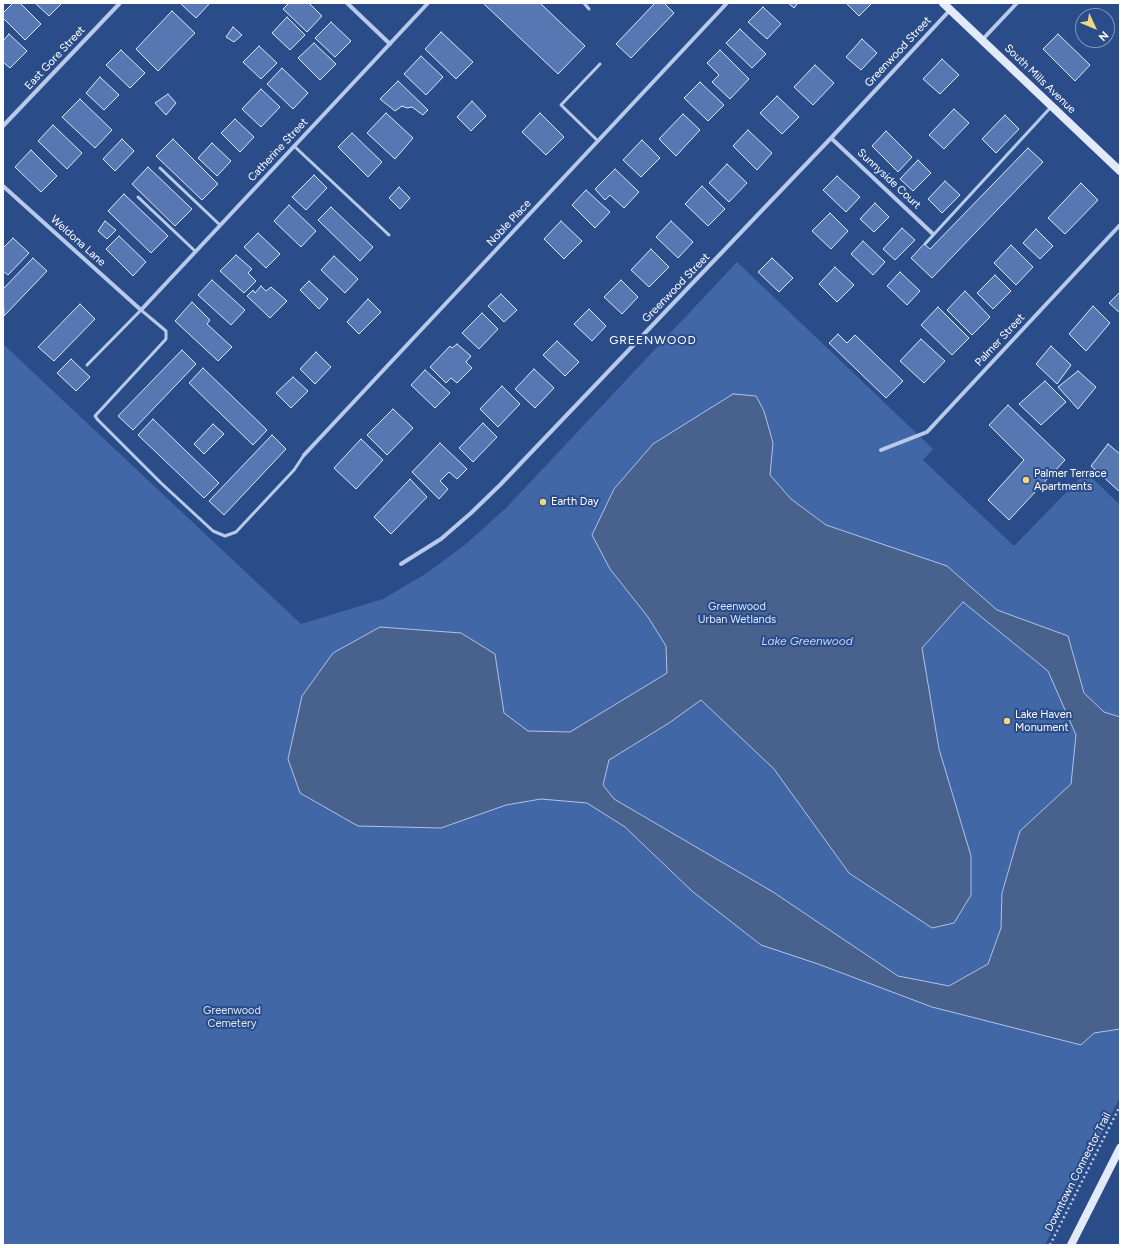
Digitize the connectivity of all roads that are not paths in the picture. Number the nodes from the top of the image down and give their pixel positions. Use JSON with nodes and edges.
{"nodes":[{"id":1,"x":120,"y":3,"type":"edge"},
{"id":2,"x":346,"y":3,"type":"edge"},
{"id":3,"x":428,"y":3,"type":"edge"},
{"id":4,"x":584,"y":3,"type":"edge"},
{"id":5,"x":727,"y":3,"type":"edge"},
{"id":6,"x":944,"y":3,"type":"edge"},
{"id":7,"x":1017,"y":3,"type":"edge"},
{"id":8,"x":588,"y":9,"type":"dead end"},
{"id":9,"x":950,"y":9,"type":"junction"},
{"id":10,"x":982,"y":40,"type":"junction"},
{"id":11,"x":390,"y":44,"type":"junction"},
{"id":12,"x":600,"y":64,"type":"dead end"},
{"id":13,"x":1052,"y":106,"type":"junction"},
{"id":14,"x":3,"y":126,"type":"edge"},
{"id":15,"x":831,"y":138,"type":"junction"},
{"id":16,"x":598,"y":141,"type":"junction"},
{"id":17,"x":294,"y":146,"type":"junction"},
{"id":18,"x":160,"y":168,"type":"dead end"},
{"id":19,"x":1120,"y":171,"type":"edge"},
{"id":20,"x":3,"y":186,"type":"edge"},
{"id":21,"x":138,"y":198,"type":"dead end"},
{"id":22,"x":220,"y":225,"type":"junction"},
{"id":23,"x":1120,"y":225,"type":"edge"},
{"id":24,"x":933,"y":234,"type":"junction"},
{"id":25,"x":389,"y":235,"type":"dead end"},
{"id":26,"x":925,"y":244,"type":"dead end"},
{"id":27,"x":195,"y":251,"type":"junction"},
{"id":28,"x":141,"y":310,"type":"junction"},
{"id":29,"x":87,"y":365,"type":"dead end"},
{"id":30,"x":881,"y":450,"type":"dead end"},
{"id":31,"x":304,"y":454,"type":"joint"},
{"id":32,"x":401,"y":564,"type":"dead end"},
{"id":33,"x":1120,"y":1148,"type":"edge"},
{"id":34,"x":1071,"y":1245,"type":"edge"}],
"edges":[{"from":1,"to":14,"type":"street","name":"East Gore Street"},
{"from":2,"to":11,"type":"street"},
{"from":3,"to":11,"type":"street","name":"Catherine Street"},
{"from":4,"to":8,"type":"lane"},
{"from":5,"to":16,"type":"street","name":"Noble Place"},
{"from":6,"to":9,"type":"street","name":"South Mills Avenue"},
{"from":7,"to":10,"type":"street"},
{"from":9,"to":10,"type":"street","name":"South Mills Avenue"},
{"from":9,"to":15,"type":"street","name":"Greenwood Street"},
{"from":10,"to":13,"type":"street","name":"South Mills Avenue"},
{"from":11,"to":17,"type":"street","name":"Catherine Street"},
{"from":12,"to":16,"type":"lane"},
{"from":13,"to":19,"type":"street","name":"South Mills Avenue"},
{"from":13,"to":24,"type":"lane"},
{"from":15,"to":24,"type":"street","name":"Sunnyside Court"},
{"from":15,"to":32,"type":"street","name":"Greenwood Street"},
{"from":16,"to":31,"type":"street","name":"Noble Place"},
{"from":17,"to":22,"type":"street","name":"Catherine Street"},
{"from":17,"to":25,"type":"lane"},
{"from":18,"to":22,"type":"lane"},
{"from":20,"to":28,"type":"street","name":"Weldona Lane"},
{"from":21,"to":27,"type":"lane"},
{"from":22,"to":27,"type":"street","name":"Catherine Street"},
{"from":23,"to":30,"type":"street","name":"Palmer Street"},
{"from":24,"to":26,"type":"lane"},
{"from":27,"to":28,"type":"street","name":"Catherine Street"},
{"from":28,"to":29,"type":"lane"},
{"from":28,"to":31,"type":"lane"},
{"from":33,"to":34,"type":"street"}]}
